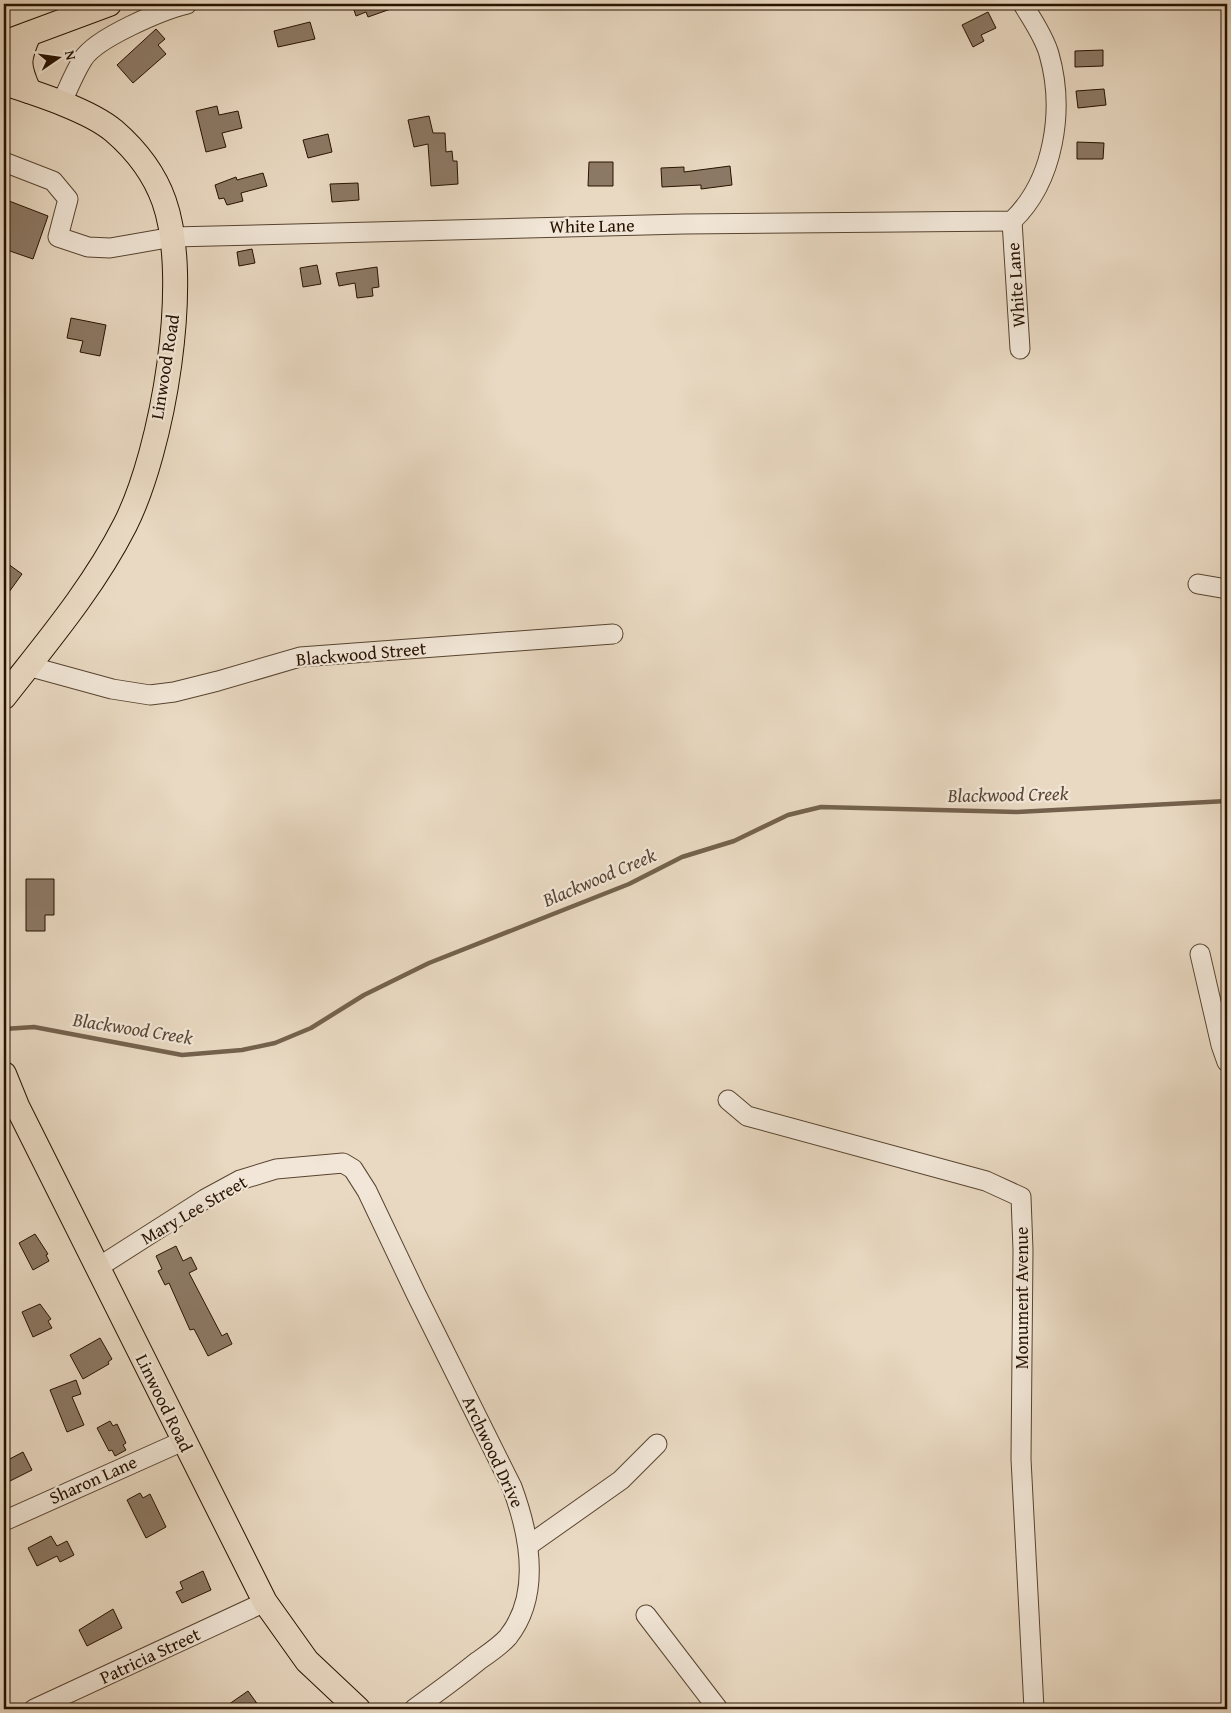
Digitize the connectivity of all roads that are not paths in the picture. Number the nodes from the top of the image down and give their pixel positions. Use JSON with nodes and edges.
{"nodes":[{"id":1,"x":109,"y":4,"type":"edge"},
{"id":2,"x":187,"y":4,"type":"edge"},
{"id":3,"x":1023,"y":4,"type":"edge"},
{"id":4,"x":30,"y":34,"type":"junction"},
{"id":5,"x":4,"y":43,"type":"edge"},
{"id":6,"x":4,"y":82,"type":"edge"},
{"id":7,"x":29,"y":91,"type":"junction"},
{"id":8,"x":61,"y":104,"type":"junction"},
{"id":9,"x":4,"y":162,"type":"edge"},
{"id":10,"x":1012,"y":221,"type":"junction"},
{"id":11,"x":173,"y":237,"type":"junction"},
{"id":12,"x":1020,"y":349,"type":"dead end"},
{"id":13,"x":1198,"y":584,"type":"dead end"},
{"id":14,"x":1227,"y":589,"type":"edge"},
{"id":15,"x":612,"y":634,"type":"dead end"},
{"id":16,"x":28,"y":666,"type":"junction"},
{"id":17,"x":4,"y":698,"type":"edge"},
{"id":18,"x":1200,"y":954,"type":"dead end"},
{"id":19,"x":1227,"y":1062,"type":"edge"},
{"id":20,"x":4,"y":1074,"type":"edge"},
{"id":21,"x":728,"y":1100,"type":"dead end"},
{"id":22,"x":353,"y":1169,"type":"joint"},
{"id":23,"x":97,"y":1268,"type":"junction"},
{"id":24,"x":184,"y":1441,"type":"junction"},
{"id":25,"x":657,"y":1444,"type":"dead end"},
{"id":26,"x":4,"y":1521,"type":"edge"},
{"id":27,"x":529,"y":1545,"type":"junction"},
{"id":28,"x":265,"y":1602,"type":"junction"},
{"id":29,"x":646,"y":1615,"type":"dead end"},
{"id":30,"x":34,"y":1709,"type":"edge"},
{"id":31,"x":358,"y":1709,"type":"edge"},
{"id":32,"x":414,"y":1709,"type":"edge"},
{"id":33,"x":718,"y":1709,"type":"edge"},
{"id":34,"x":1034,"y":1709,"type":"edge"}],
"edges":[{"from":1,"to":4,"type":"main road"},
{"from":2,"to":8,"type":"street"},
{"from":3,"to":10,"type":"street","name":"White Lane"},
{"from":4,"to":5,"type":"main road"},
{"from":4,"to":7,"type":"main road"},
{"from":6,"to":7,"type":"main road","name":"Linwood Road"},
{"from":7,"to":8,"type":"main road","name":"Linwood Road"},
{"from":8,"to":11,"type":"main road","name":"Linwood Road"},
{"from":9,"to":11,"type":"street","name":"White Lane"},
{"from":10,"to":11,"type":"street","name":"White Lane"},
{"from":10,"to":12,"type":"street","name":"White Lane"},
{"from":11,"to":16,"type":"main road","name":"Linwood Road"},
{"from":13,"to":14,"type":"street"},
{"from":15,"to":16,"type":"street","name":"Blackwood Street"},
{"from":16,"to":17,"type":"main road","name":"Linwood Road"},
{"from":18,"to":19,"type":"street"},
{"from":20,"to":23,"type":"main road","name":"Linwood Road"},
{"from":21,"to":34,"type":"street","name":"Monument Avenue"},
{"from":22,"to":23,"type":"street","name":"Mary Lee Street"},
{"from":22,"to":27,"type":"street","name":"Archwood Drive"},
{"from":23,"to":24,"type":"main road","name":"Linwood Road"},
{"from":24,"to":26,"type":"street","name":"Sharon Lane"},
{"from":24,"to":28,"type":"main road","name":"Linwood Road"},
{"from":25,"to":27,"type":"street"},
{"from":27,"to":32,"type":"street","name":"Archwood Drive"},
{"from":28,"to":30,"type":"street","name":"Patricia Street"},
{"from":28,"to":31,"type":"main road","name":"Linwood Road"},
{"from":29,"to":33,"type":"street"}]}
